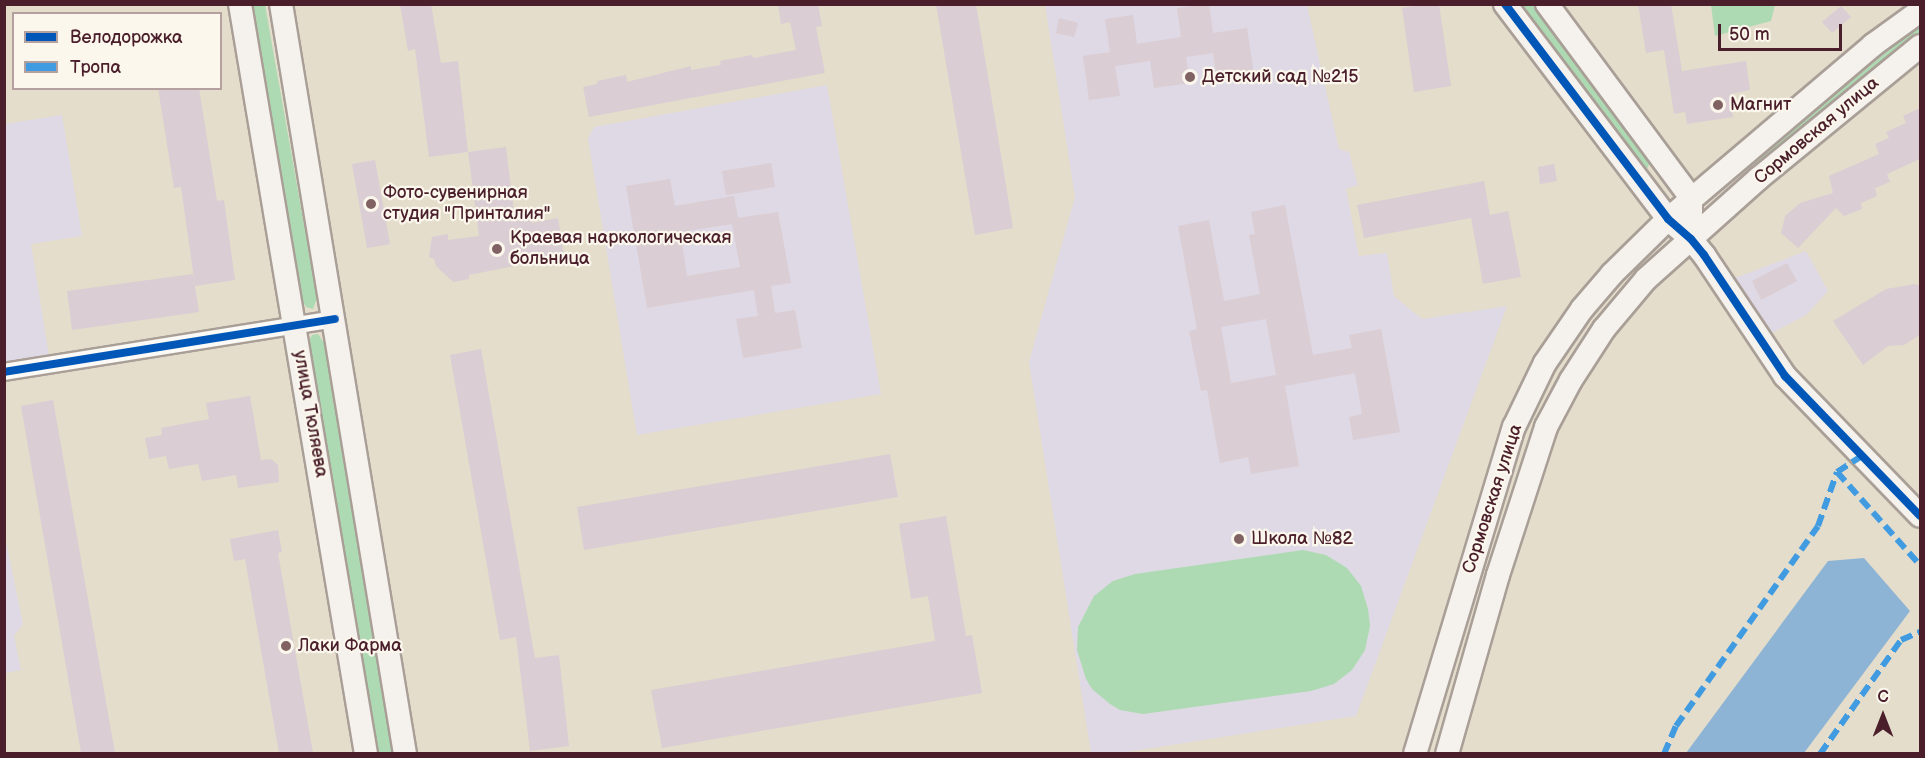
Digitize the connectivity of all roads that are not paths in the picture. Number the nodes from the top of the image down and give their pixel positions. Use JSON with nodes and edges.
{"nodes":[{"id":1,"x":240,"y":4,"type":"edge"},
{"id":2,"x":281,"y":4,"type":"edge"},
{"id":3,"x":1505,"y":4,"type":"edge"},
{"id":4,"x":1547,"y":4,"type":"edge"},
{"id":5,"x":1920,"y":12,"type":"edge"},
{"id":6,"x":1920,"y":46,"type":"edge"},
{"id":7,"x":1691,"y":198,"type":"junction"},
{"id":8,"x":1668,"y":219,"type":"junction"},
{"id":9,"x":1691,"y":239,"type":"junction"},
{"id":10,"x":335,"y":320,"type":"junction"},
{"id":11,"x":294,"y":326,"type":"junction"},
{"id":12,"x":4,"y":372,"type":"edge"},
{"id":13,"x":1920,"y":516,"type":"edge"},
{"id":14,"x":366,"y":753,"type":"edge"},
{"id":15,"x":405,"y":753,"type":"edge"},
{"id":16,"x":1415,"y":753,"type":"edge"},
{"id":17,"x":1447,"y":753,"type":"edge"}],
"edges":[{"from":1,"to":11,"type":"main road","name":"улица Тюляева"},
{"from":2,"to":10,"type":"main road"},
{"from":3,"to":8,"type":"main road"},
{"from":4,"to":7,"type":"main road"},
{"from":5,"to":7,"type":"main road","name":"Сормовская улица"},
{"from":6,"to":9,"type":"main road","name":"Сормовская улица"},
{"from":7,"to":8,"type":"main road","name":"Сормовская улица"},
{"from":7,"to":9,"type":"main road"},
{"from":8,"to":9,"type":"main road"},
{"from":8,"to":16,"type":"main road","name":"Сормовская улица"},
{"from":9,"to":13,"type":"main road"},
{"from":9,"to":17,"type":"main road","name":"Сормовская улица"},
{"from":10,"to":11,"type":"street"},
{"from":10,"to":15,"type":"main road"},
{"from":11,"to":12,"type":"street"},
{"from":11,"to":14,"type":"main road","name":"улица Тюляева"}]}
